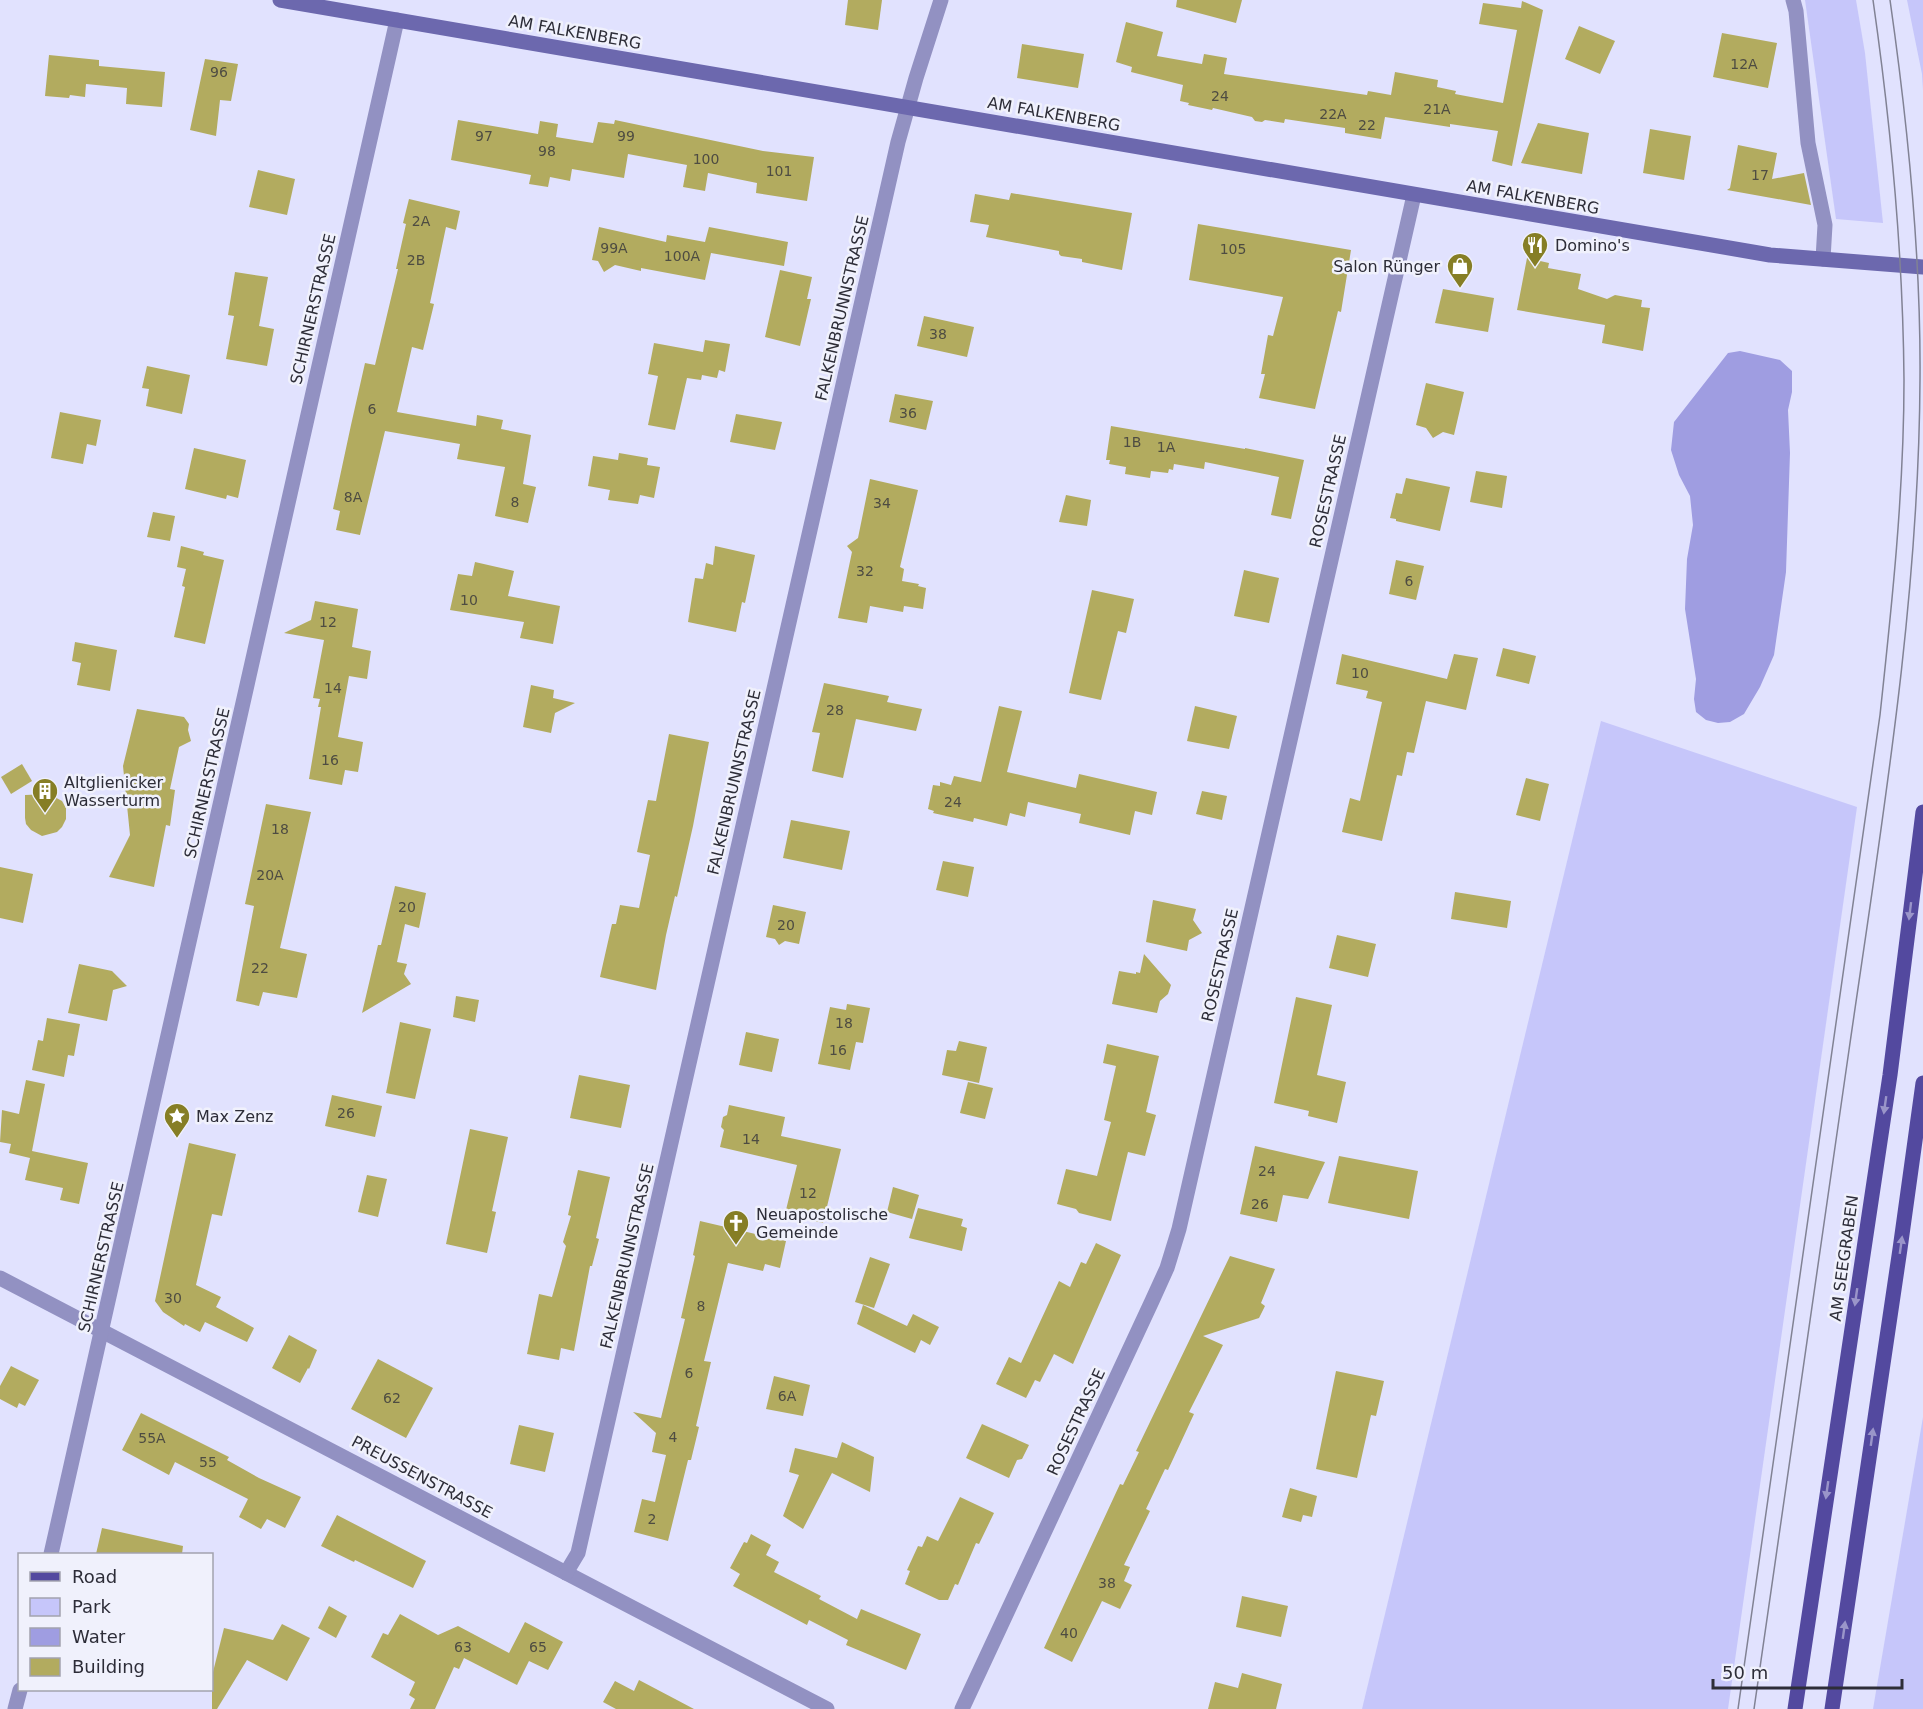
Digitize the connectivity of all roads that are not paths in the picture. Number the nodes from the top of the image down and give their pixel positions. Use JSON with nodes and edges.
{"nodes":[{"id":1,"x":280,"y":0,"type":"edge"},
{"id":2,"x":941,"y":0,"type":"edge"},
{"id":3,"x":1793,"y":0,"type":"edge"},
{"id":4,"x":397,"y":20,"type":"junction"},
{"id":5,"x":907,"y":107,"type":"junction"},
{"id":6,"x":1414,"y":195,"type":"junction"},
{"id":7,"x":1823,"y":260,"type":"junction"},
{"id":8,"x":1923,"y":267,"type":"edge"},
{"id":9,"x":1923,"y":812,"type":"edge"},
{"id":10,"x":1923,"y":1083,"type":"edge"},
{"id":11,"x":0,"y":1278,"type":"edge"},
{"id":12,"x":103,"y":1331,"type":"junction"},
{"id":13,"x":51,"y":1553,"type":"edge"},
{"id":14,"x":566,"y":1573,"type":"junction"},
{"id":15,"x":20,"y":1691,"type":"edge"},
{"id":16,"x":15,"y":1709,"type":"edge"},
{"id":17,"x":827,"y":1709,"type":"edge"},
{"id":18,"x":962,"y":1709,"type":"edge"},
{"id":19,"x":1795,"y":1709,"type":"edge"},
{"id":20,"x":1832,"y":1709,"type":"edge"}],
"edges":[{"from":1,"to":4,"type":"street","name":"AM FALKENBERG"},
{"from":2,"to":5,"type":"street","name":"FALKENBRUNNSTRASSE"},
{"from":3,"to":7,"type":"street"},
{"from":4,"to":5,"type":"street","name":"AM FALKENBERG"},
{"from":4,"to":12,"type":"street","name":"SCHIRNERSTRASSE"},
{"from":5,"to":6,"type":"street","name":"AM FALKENBERG"},
{"from":5,"to":14,"type":"street","name":"FALKENBRUNNSTRASSE"},
{"from":6,"to":7,"type":"street","name":"AM FALKENBERG"},
{"from":6,"to":18,"type":"street","name":"ROSESTRASSE"},
{"from":7,"to":8,"type":"street","name":"AM FALKENBERG"},
{"from":9,"to":19,"type":"main road","name":"AM SEEGRABEN","one_way":true},
{"from":20,"to":10,"type":"main road","one_way":true},
{"from":11,"to":12,"type":"street","name":"PREUSSENSTRASSE"},
{"from":12,"to":13,"type":"street","name":"SCHIRNERSTRASSE"},
{"from":12,"to":14,"type":"street","name":"PREUSSENSTRASSE"},
{"from":14,"to":17,"type":"street","name":"PREUSSENSTRASSE"},
{"from":15,"to":16,"type":"street"}]}
